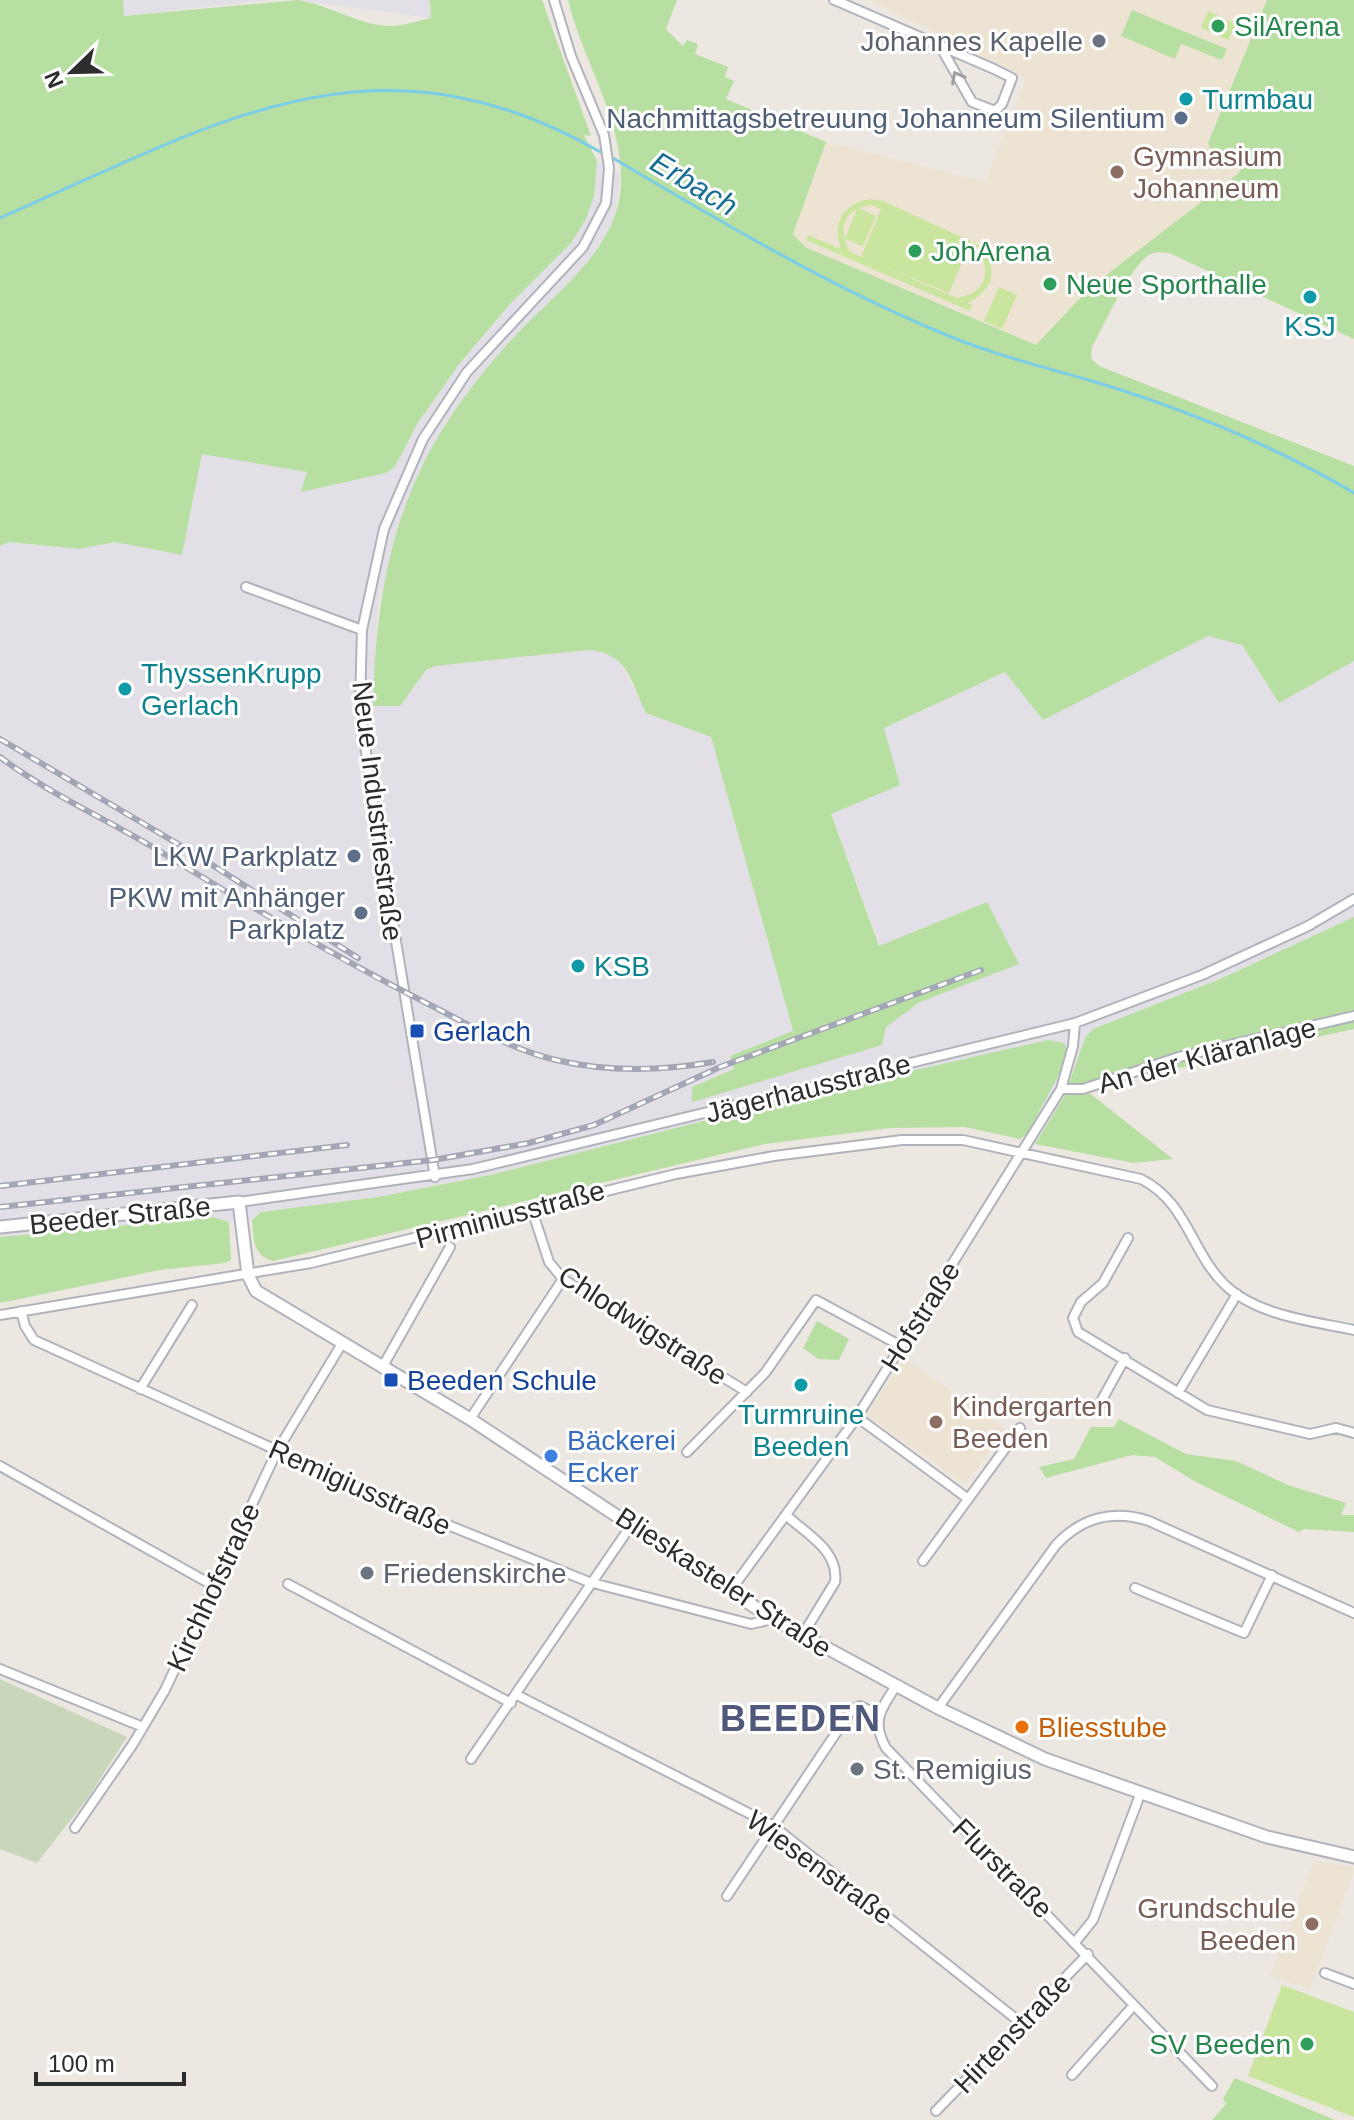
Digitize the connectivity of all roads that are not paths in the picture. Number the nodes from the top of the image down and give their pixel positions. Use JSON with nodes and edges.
{"nodes":[{"id":1,"x":554,"y":0,"type":"edge"},
{"id":2,"x":836,"y":0,"type":"edge"},
{"id":3,"x":940,"y":46,"type":"junction"},
{"id":4,"x":246,"y":587,"type":"dead end"},
{"id":5,"x":362,"y":630,"type":"junction"},
{"id":6,"x":1354,"y":899,"type":"edge"},
{"id":7,"x":1354,"y":1016,"type":"edge"},
{"id":8,"x":1075,"y":1023,"type":"junction"},
{"id":9,"x":1061,"y":1089,"type":"junction"},
{"id":10,"x":1022,"y":1153,"type":"junction"},
{"id":11,"x":435,"y":1177,"type":"junction"},
{"id":12,"x":239,"y":1202,"type":"junction"},
{"id":13,"x":531,"y":1207,"type":"junction"},
{"id":14,"x":0,"y":1227,"type":"edge"},
{"id":15,"x":1128,"y":1238,"type":"dead end"},
{"id":16,"x":450,"y":1247,"type":"dead end"},
{"id":17,"x":248,"y":1275,"type":"junction"},
{"id":18,"x":563,"y":1279,"type":"junction"},
{"id":19,"x":1237,"y":1294,"type":"junction"},
{"id":20,"x":192,"y":1305,"type":"dead end"},
{"id":21,"x":21,"y":1311,"type":"junction"},
{"id":22,"x":0,"y":1315,"type":"edge"},
{"id":23,"x":1354,"y":1330,"type":"edge"},
{"id":24,"x":343,"y":1342,"type":"junction"},
{"id":25,"x":901,"y":1346,"type":"junction"},
{"id":26,"x":1125,"y":1358,"type":"junction"},
{"id":27,"x":383,"y":1366,"type":"junction"},
{"id":28,"x":140,"y":1389,"type":"junction"},
{"id":29,"x":747,"y":1392,"type":"junction"},
{"id":30,"x":1178,"y":1393,"type":"junction"},
{"id":31,"x":1098,"y":1407,"type":"dead end"},
{"id":32,"x":857,"y":1417,"type":"junction"},
{"id":33,"x":470,"y":1419,"type":"junction"},
{"id":34,"x":1020,"y":1428,"type":"dead end"},
{"id":35,"x":1354,"y":1433,"type":"edge"},
{"id":36,"x":277,"y":1451,"type":"junction"},
{"id":37,"x":687,"y":1452,"type":"dead end"},
{"id":38,"x":0,"y":1466,"type":"edge"},
{"id":39,"x":967,"y":1498,"type":"junction"},
{"id":40,"x":787,"y":1516,"type":"junction"},
{"id":41,"x":632,"y":1524,"type":"junction"},
{"id":42,"x":923,"y":1561,"type":"dead end"},
{"id":43,"x":1272,"y":1575,"type":"junction"},
{"id":44,"x":589,"y":1582,"type":"junction"},
{"id":45,"x":288,"y":1584,"type":"dead end"},
{"id":46,"x":214,"y":1586,"type":"junction"},
{"id":47,"x":1135,"y":1588,"type":"dead end"},
{"id":48,"x":731,"y":1590,"type":"junction"},
{"id":49,"x":1354,"y":1613,"type":"edge"},
{"id":50,"x":773,"y":1619,"type":"junction"},
{"id":51,"x":802,"y":1636,"type":"junction"},
{"id":52,"x":0,"y":1669,"type":"edge"},
{"id":53,"x":896,"y":1686,"type":"junction"},
{"id":54,"x":514,"y":1699,"type":"junction"},
{"id":55,"x":938,"y":1708,"type":"junction"},
{"id":56,"x":877,"y":1714,"type":"junction"},
{"id":57,"x":143,"y":1727,"type":"junction"},
{"id":58,"x":471,"y":1759,"type":"dead end"},
{"id":59,"x":1141,"y":1792,"type":"junction"},
{"id":60,"x":772,"y":1825,"type":"junction"},
{"id":61,"x":75,"y":1828,"type":"dead end"},
{"id":62,"x":1354,"y":1857,"type":"edge"},
{"id":63,"x":727,"y":1896,"type":"dead end"},
{"id":64,"x":1076,"y":1941,"type":"junction"},
{"id":65,"x":1088,"y":1954,"type":"junction"},
{"id":66,"x":1325,"y":1973,"type":"dead end"},
{"id":67,"x":1354,"y":1984,"type":"edge"},
{"id":68,"x":1134,"y":2005,"type":"junction"},
{"id":69,"x":1021,"y":2023,"type":"junction"},
{"id":70,"x":1072,"y":2075,"type":"dead end"},
{"id":71,"x":1212,"y":2086,"type":"dead end"},
{"id":72,"x":936,"y":2111,"type":"dead end"}],
"edges":[{"from":1,"to":5,"type":"street","name":"Neue Industriestraße"},
{"from":2,"to":3,"type":"street"},
{"from":3,"to":3,"type":"street","one_way":true},
{"from":4,"to":5,"type":"street"},
{"from":5,"to":11,"type":"street","name":"Neue Industriestraße"},
{"from":6,"to":8,"type":"street","name":"Jägerhausstraße"},
{"from":7,"to":9,"type":"street","name":"An der Kläranlage"},
{"from":8,"to":9,"type":"street","name":"Hofstraße"},
{"from":8,"to":11,"type":"street","name":"Jägerhausstraße"},
{"from":9,"to":10,"type":"street","name":"Hofstraße"},
{"from":10,"to":13,"type":"street","name":"Pirminiusstraße"},
{"from":10,"to":19,"type":"street","name":"Pirminiusstraße"},
{"from":10,"to":25,"type":"street","name":"Hofstraße"},
{"from":11,"to":12,"type":"street","name":"Jägerhausstraße"},
{"from":12,"to":14,"type":"street","name":"Beeder Straße"},
{"from":12,"to":17,"type":"street"},
{"from":13,"to":17,"type":"street","name":"Pirminiusstraße"},
{"from":13,"to":18,"type":"street","name":"Chlodwigstraße"},
{"from":15,"to":26,"type":"street"},
{"from":16,"to":27,"type":"street"},
{"from":17,"to":21,"type":"street","name":"Pirminiusstraße"},
{"from":17,"to":24,"type":"street","name":"Blieskasteler Straße"},
{"from":18,"to":29,"type":"street","name":"Chlodwigstraße"},
{"from":18,"to":33,"type":"street"},
{"from":19,"to":23,"type":"street"},
{"from":19,"to":30,"type":"street"},
{"from":20,"to":28,"type":"street"},
{"from":21,"to":22,"type":"street","name":"Pirminiusstraße"},
{"from":21,"to":28,"type":"street","name":"Remigiusstraße"},
{"from":24,"to":27,"type":"street","name":"Blieskasteler Straße"},
{"from":24,"to":36,"type":"street","name":"Kirchhofstraße"},
{"from":25,"to":29,"type":"street"},
{"from":25,"to":32,"type":"street","name":"Hofstraße"},
{"from":26,"to":30,"type":"street"},
{"from":26,"to":31,"type":"street"},
{"from":27,"to":33,"type":"street","name":"Blieskasteler Straße"},
{"from":28,"to":36,"type":"street","name":"Remigiusstraße"},
{"from":29,"to":37,"type":"street"},
{"from":30,"to":35,"type":"street"},
{"from":32,"to":39,"type":"street"},
{"from":32,"to":40,"type":"street","name":"Hofstraße"},
{"from":33,"to":41,"type":"street","name":"Blieskasteler Straße"},
{"from":34,"to":39,"type":"street"},
{"from":36,"to":44,"type":"street","name":"Remigiusstraße"},
{"from":36,"to":46,"type":"street","name":"Kirchhofstraße"},
{"from":38,"to":46,"type":"street"},
{"from":39,"to":42,"type":"street"},
{"from":40,"to":48,"type":"street","name":"Hofstraße"},
{"from":40,"to":51,"type":"street"},
{"from":41,"to":44,"type":"street"},
{"from":41,"to":48,"type":"street","name":"Blieskasteler Straße"},
{"from":43,"to":47,"type":"street"},
{"from":43,"to":49,"type":"street"},
{"from":43,"to":55,"type":"street"},
{"from":44,"to":50,"type":"street","name":"Remigiusstraße"},
{"from":44,"to":54,"type":"street"},
{"from":45,"to":54,"type":"street","name":"Wiesenstraße"},
{"from":46,"to":57,"type":"street","name":"Kirchhofstraße"},
{"from":48,"to":50,"type":"street","name":"Blieskasteler Straße"},
{"from":50,"to":51,"type":"street","name":"Blieskasteler Straße"},
{"from":51,"to":53,"type":"street","name":"Blieskasteler Straße"},
{"from":52,"to":57,"type":"street"},
{"from":53,"to":55,"type":"street","name":"Blieskasteler Straße"},
{"from":53,"to":56,"type":"street"},
{"from":54,"to":58,"type":"street"},
{"from":54,"to":60,"type":"street","name":"Wiesenstraße"},
{"from":55,"to":59,"type":"street","name":"Blieskasteler Straße"},
{"from":56,"to":60,"type":"street"},
{"from":56,"to":64,"type":"street","name":"Flurstraße"},
{"from":57,"to":61,"type":"street","name":"Kirchhofstraße"},
{"from":59,"to":62,"type":"street","name":"Blieskasteler Straße"},
{"from":59,"to":64,"type":"street","name":"Hirtenstraße"},
{"from":60,"to":63,"type":"street"},
{"from":60,"to":69,"type":"street","name":"Wiesenstraße"},
{"from":64,"to":65,"type":"street","name":"Flurstraße"},
{"from":65,"to":68,"type":"street","name":"Flurstraße"},
{"from":65,"to":69,"type":"street","name":"Hirtenstraße"},
{"from":66,"to":67,"type":"street"},
{"from":68,"to":70,"type":"street"},
{"from":68,"to":71,"type":"street","name":"Flurstraße"},
{"from":69,"to":72,"type":"street","name":"Hirtenstraße"}]}
